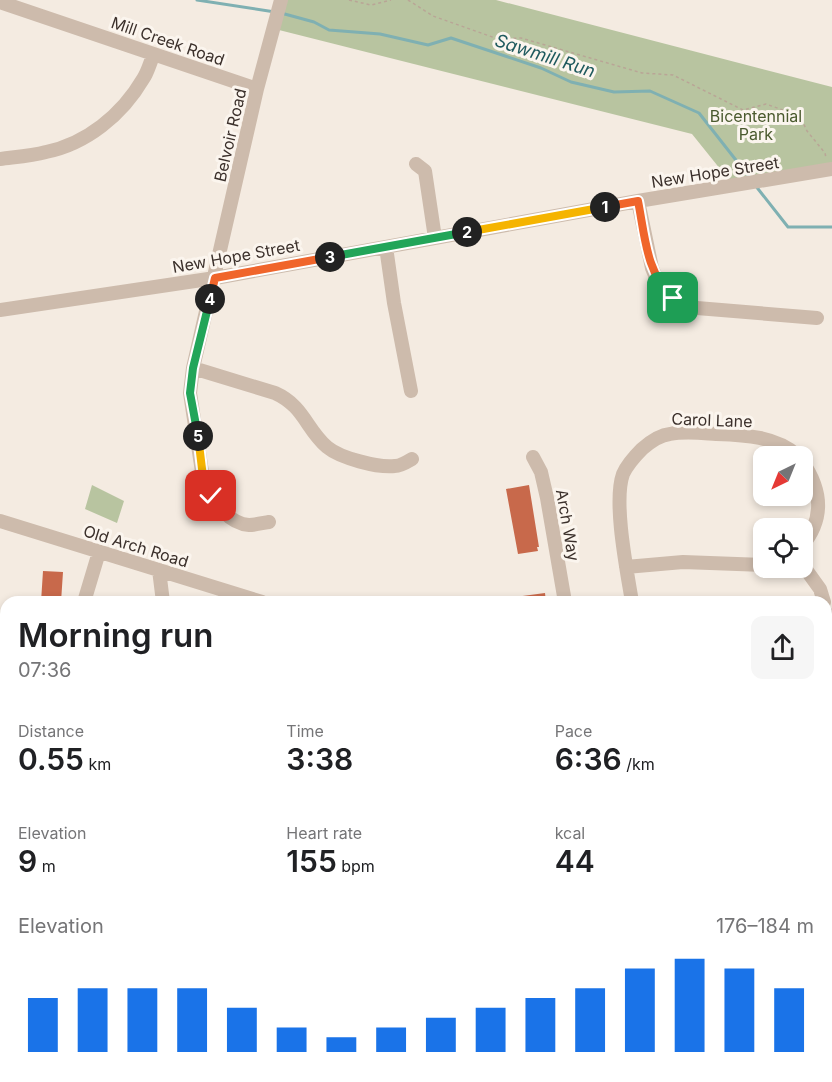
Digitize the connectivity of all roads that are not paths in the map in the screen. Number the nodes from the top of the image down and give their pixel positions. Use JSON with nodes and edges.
{"nodes":[{"id":1,"x":282,"y":0,"type":"edge"},
{"id":2,"x":0,"y":2,"type":"edge"},
{"id":3,"x":154,"y":54,"type":"junction"},
{"id":4,"x":257,"y":89,"type":"junction"},
{"id":5,"x":0,"y":159,"type":"edge"},
{"id":6,"x":416,"y":164,"type":"dead end"},
{"id":7,"x":829,"y":164,"type":"edge"},
{"id":8,"x":638,"y":201,"type":"junction"},
{"id":9,"x":435,"y":238,"type":"junction"},
{"id":10,"x":386,"y":247,"type":"junction"},
{"id":11,"x":215,"y":278,"type":"junction"},
{"id":12,"x":0,"y":310,"type":"edge"},
{"id":13,"x":817,"y":318,"type":"dead end"},
{"id":14,"x":193,"y":368,"type":"junction"},
{"id":15,"x":411,"y":391,"type":"dead end"},
{"id":16,"x":783,"y":446,"type":"edge"},
{"id":17,"x":533,"y":457,"type":"dead end"},
{"id":18,"x":412,"y":459,"type":"dead end"},
{"id":19,"x":813,"y":481,"type":"edge"},
{"id":20,"x":0,"y":521,"type":"edge"},
{"id":21,"x":268,"y":522,"type":"dead end"},
{"id":22,"x":813,"y":534,"type":"edge"},
{"id":23,"x":99,"y":552,"type":"junction"},
{"id":24,"x":753,"y":565,"type":"edge"},
{"id":25,"x":626,"y":567,"type":"junction"},
{"id":26,"x":159,"y":570,"type":"junction"},
{"id":27,"x":812,"y":578,"type":"edge"},
{"id":28,"x":86,"y":596,"type":"edge"},
{"id":29,"x":162,"y":596,"type":"edge"},
{"id":30,"x":243,"y":596,"type":"edge"},
{"id":31,"x":564,"y":596,"type":"edge"},
{"id":32,"x":631,"y":596,"type":"edge"},
{"id":33,"x":822,"y":596,"type":"edge"}],
"edges":[{"from":1,"to":4,"type":"street","name":"Belvoir Road"},
{"from":2,"to":3,"type":"street","name":"Mill Creek Road"},
{"from":3,"to":4,"type":"street","name":"Mill Creek Road"},
{"from":3,"to":5,"type":"street"},
{"from":4,"to":11,"type":"street","name":"Belvoir Road"},
{"from":6,"to":9,"type":"street"},
{"from":7,"to":8,"type":"street","name":"New Hope Street"},
{"from":8,"to":9,"type":"street","name":"New Hope Street"},
{"from":8,"to":13,"type":"street"},
{"from":9,"to":10,"type":"street","name":"New Hope Street"},
{"from":10,"to":11,"type":"street","name":"New Hope Street"},
{"from":10,"to":15,"type":"street"},
{"from":11,"to":12,"type":"street","name":"New Hope Street"},
{"from":11,"to":14,"type":"street","name":"Belvoir Road"},
{"from":14,"to":18,"type":"street"},
{"from":14,"to":21,"type":"street","name":"Belvoir Road"},
{"from":16,"to":25,"type":"street","name":"Carol Lane"},
{"from":17,"to":31,"type":"street","name":"Arch Way"},
{"from":19,"to":22,"type":"street"},
{"from":20,"to":23,"type":"street","name":"Old Arch Road"},
{"from":23,"to":26,"type":"street","name":"Old Arch Road"},
{"from":23,"to":28,"type":"street"},
{"from":24,"to":25,"type":"street"},
{"from":25,"to":32,"type":"street","name":"Carol Lane"},
{"from":26,"to":29,"type":"street"},
{"from":26,"to":30,"type":"street","name":"Old Arch Road"},
{"from":27,"to":33,"type":"street"}]}
